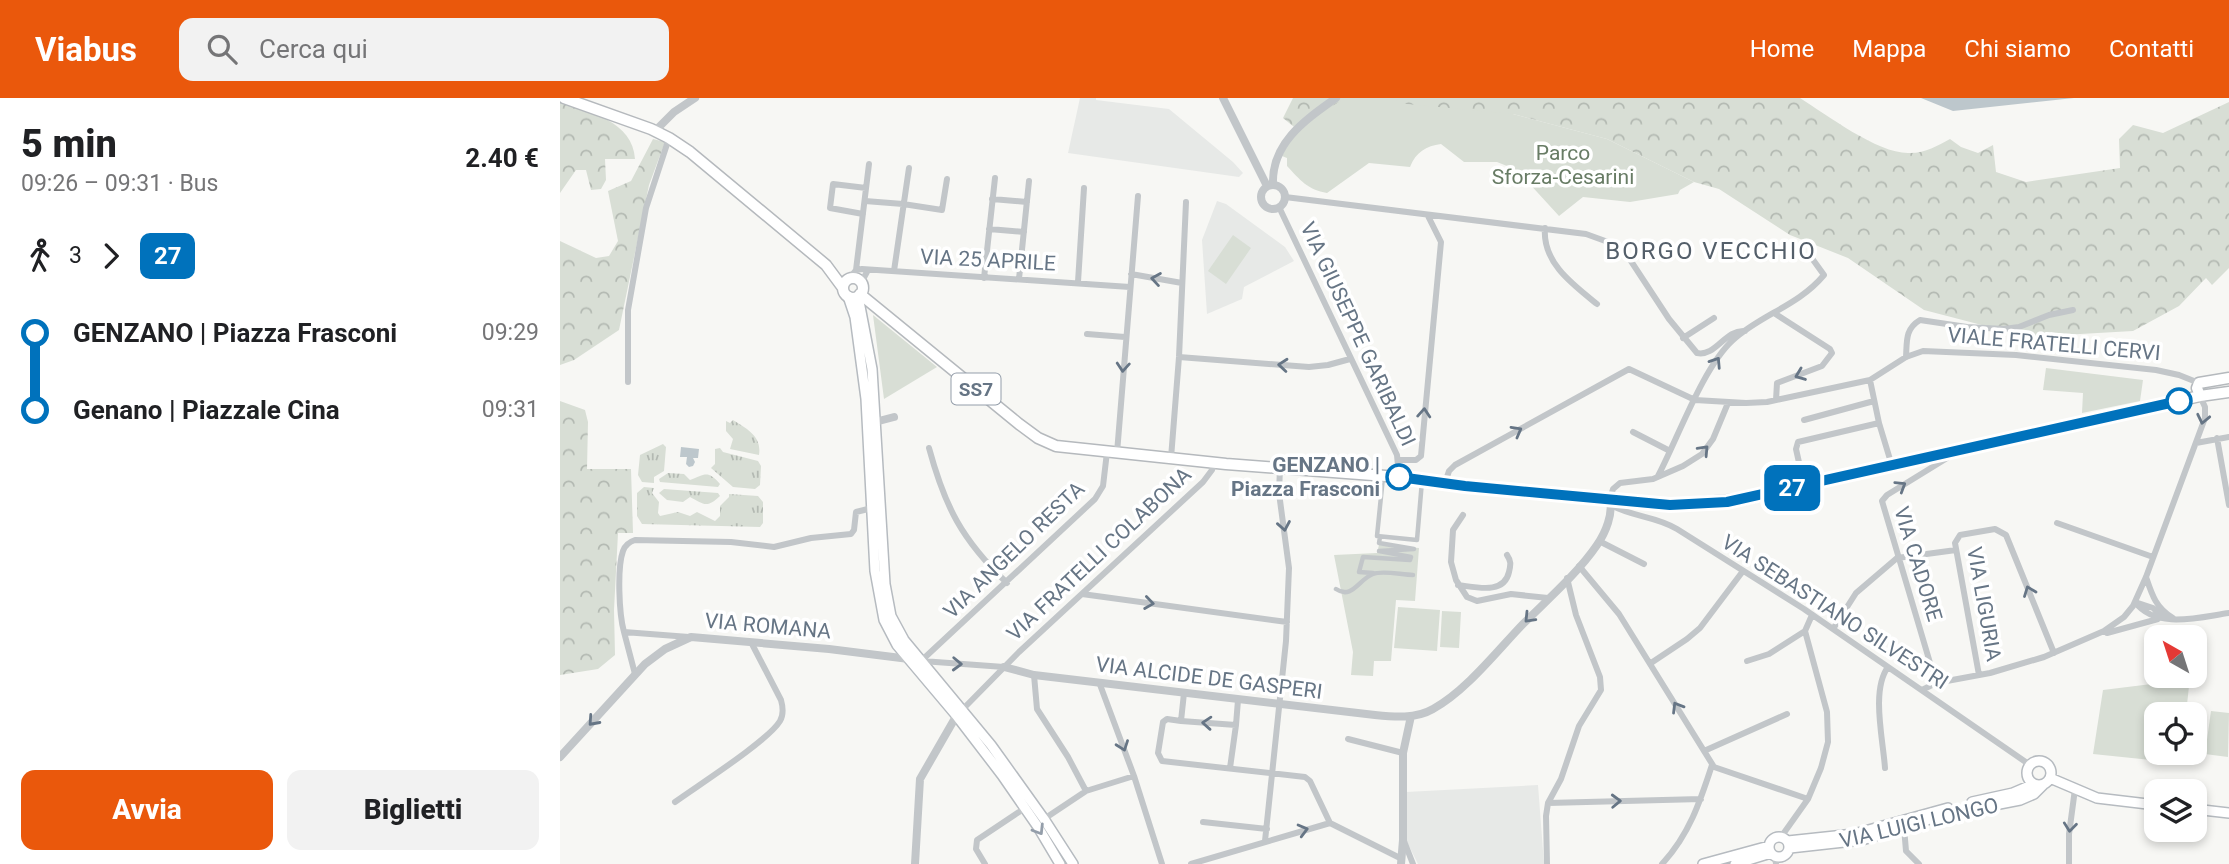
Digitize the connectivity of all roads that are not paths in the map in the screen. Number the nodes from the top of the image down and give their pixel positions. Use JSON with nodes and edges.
{"nodes":[{"id":1,"x":564,"y":98,"type":"edge"},
{"id":2,"x":682,"y":98,"type":"edge"},
{"id":3,"x":695,"y":98,"type":"edge"},
{"id":4,"x":1223,"y":98,"type":"edge"},
{"id":5,"x":1336,"y":98,"type":"edge"},
{"id":6,"x":680,"y":108,"type":"junction"},
{"id":7,"x":653,"y":130,"type":"junction"},
{"id":8,"x":669,"y":138,"type":"junction"},
{"id":9,"x":869,"y":164,"type":"dead end"},
{"id":10,"x":909,"y":168,"type":"dead end"},
{"id":11,"x":995,"y":177,"type":"dead end"},
{"id":12,"x":947,"y":179,"type":"dead end"},
{"id":13,"x":1028,"y":181,"type":"dead end"},
{"id":14,"x":1270,"y":186,"type":"junction"},
{"id":15,"x":866,"y":188,"type":"junction"},
{"id":16,"x":1084,"y":188,"type":"dead end"},
{"id":17,"x":1138,"y":196,"type":"dead end"},
{"id":18,"x":1285,"y":197,"type":"junction"},
{"id":19,"x":992,"y":199,"type":"junction"},
{"id":20,"x":865,"y":201,"type":"junction"},
{"id":21,"x":1027,"y":201,"type":"junction"},
{"id":22,"x":1186,"y":202,"type":"dead end"},
{"id":23,"x":903,"y":204,"type":"junction"},
{"id":24,"x":1279,"y":207,"type":"junction"},
{"id":25,"x":863,"y":214,"type":"junction"},
{"id":26,"x":1428,"y":216,"type":"junction"},
{"id":27,"x":1545,"y":228,"type":"junction"},
{"id":28,"x":989,"y":229,"type":"junction"},
{"id":29,"x":1024,"y":232,"type":"junction"},
{"id":30,"x":1811,"y":257,"type":"dead end"},
{"id":31,"x":868,"y":270,"type":"junction"},
{"id":32,"x":894,"y":271,"type":"junction"},
{"id":33,"x":1131,"y":274,"type":"junction"},
{"id":34,"x":984,"y":278,"type":"junction"},
{"id":35,"x":1019,"y":279,"type":"junction"},
{"id":36,"x":1078,"y":282,"type":"junction"},
{"id":37,"x":1182,"y":283,"type":"junction"},
{"id":38,"x":854,"y":287,"type":"junction"},
{"id":39,"x":1130,"y":287,"type":"junction"},
{"id":40,"x":872,"y":304,"type":"junction"},
{"id":41,"x":1597,"y":304,"type":"dead end"},
{"id":42,"x":2073,"y":310,"type":"dead end"},
{"id":43,"x":862,"y":312,"type":"junction"},
{"id":44,"x":1774,"y":313,"type":"junction"},
{"id":45,"x":1714,"y":318,"type":"dead end"},
{"id":46,"x":1742,"y":330,"type":"junction"},
{"id":47,"x":1087,"y":334,"type":"dead end"},
{"id":48,"x":1125,"y":337,"type":"junction"},
{"id":49,"x":1683,"y":338,"type":"junction"},
{"id":50,"x":1179,"y":357,"type":"junction"},
{"id":51,"x":1906,"y":357,"type":"junction"},
{"id":52,"x":1350,"y":359,"type":"junction"},
{"id":53,"x":2229,"y":378,"type":"edge"},
{"id":54,"x":1871,"y":380,"type":"junction"},
{"id":55,"x":628,"y":382,"type":"dead end"},
{"id":56,"x":2199,"y":383,"type":"junction"},
{"id":57,"x":2229,"y":392,"type":"edge"},
{"id":58,"x":2200,"y":396,"type":"junction"},
{"id":59,"x":1695,"y":400,"type":"junction"},
{"id":60,"x":1776,"y":400,"type":"junction"},
{"id":61,"x":1874,"y":401,"type":"junction"},
{"id":62,"x":1728,"y":403,"type":"junction"},
{"id":63,"x":894,"y":418,"type":"dead end"},
{"id":64,"x":1804,"y":420,"type":"dead end"},
{"id":65,"x":875,"y":422,"type":"junction"},
{"id":66,"x":1879,"y":423,"type":"junction"},
{"id":67,"x":1633,"y":432,"type":"dead end"},
{"id":68,"x":2229,"y":437,"type":"edge"},
{"id":69,"x":2217,"y":438,"type":"junction"},
{"id":70,"x":2196,"y":443,"type":"junction"},
{"id":71,"x":929,"y":448,"type":"dead end"},
{"id":72,"x":1670,"y":451,"type":"junction"},
{"id":73,"x":1112,"y":452,"type":"junction"},
{"id":74,"x":1956,"y":452,"type":"junction"},
{"id":75,"x":1171,"y":458,"type":"junction"},
{"id":76,"x":1398,"y":460,"type":"junction"},
{"id":77,"x":1214,"y":463,"type":"junction"},
{"id":78,"x":1892,"y":466,"type":"junction"},
{"id":79,"x":1280,"y":468,"type":"junction"},
{"id":80,"x":1383,"y":476,"type":"junction"},
{"id":81,"x":1658,"y":476,"type":"junction"},
{"id":82,"x":1399,"y":477,"type":"junction"},
{"id":83,"x":1423,"y":480,"type":"junction"},
{"id":84,"x":1445,"y":484,"type":"junction"},
{"id":85,"x":1804,"y":485,"type":"junction"},
{"id":86,"x":1611,"y":502,"type":"junction"},
{"id":87,"x":2229,"y":505,"type":"edge"},
{"id":88,"x":872,"y":508,"type":"junction"},
{"id":89,"x":1463,"y":515,"type":"dead end"},
{"id":90,"x":2057,"y":523,"type":"dead end"},
{"id":91,"x":1380,"y":537,"type":"junction"},
{"id":92,"x":1600,"y":541,"type":"junction"},
{"id":93,"x":1956,"y":550,"type":"junction"},
{"id":94,"x":1507,"y":555,"type":"dead end"},
{"id":95,"x":2153,"y":557,"type":"junction"},
{"id":96,"x":1897,"y":558,"type":"junction"},
{"id":97,"x":1644,"y":564,"type":"dead end"},
{"id":98,"x":1579,"y":566,"type":"junction"},
{"id":99,"x":1742,"y":571,"type":"junction"},
{"id":100,"x":1374,"y":573,"type":"junction"},
{"id":101,"x":1413,"y":575,"type":"dead end"},
{"id":102,"x":2146,"y":577,"type":"junction"},
{"id":103,"x":1567,"y":578,"type":"junction"},
{"id":104,"x":1007,"y":583,"type":"junction"},
{"id":105,"x":1458,"y":585,"type":"junction"},
{"id":106,"x":1336,"y":589,"type":"dead end"},
{"id":107,"x":1082,"y":594,"type":"junction"},
{"id":108,"x":1548,"y":598,"type":"junction"},
{"id":109,"x":2135,"y":603,"type":"junction"},
{"id":110,"x":2229,"y":613,"type":"edge"},
{"id":111,"x":1812,"y":615,"type":"junction"},
{"id":112,"x":2163,"y":618,"type":"junction"},
{"id":113,"x":2175,"y":619,"type":"junction"},
{"id":114,"x":1287,"y":622,"type":"junction"},
{"id":115,"x":1833,"y":629,"type":"junction"},
{"id":116,"x":1805,"y":631,"type":"junction"},
{"id":117,"x":624,"y":632,"type":"junction"},
{"id":118,"x":691,"y":637,"type":"junction"},
{"id":119,"x":2091,"y":637,"type":"junction"},
{"id":120,"x":752,"y":644,"type":"junction"},
{"id":121,"x":2053,"y":653,"type":"junction"},
{"id":122,"x":909,"y":659,"type":"junction"},
{"id":123,"x":921,"y":661,"type":"junction"},
{"id":124,"x":1747,"y":661,"type":"dead end"},
{"id":125,"x":1651,"y":663,"type":"junction"},
{"id":126,"x":1004,"y":667,"type":"junction"},
{"id":127,"x":1888,"y":667,"type":"junction"},
{"id":128,"x":635,"y":674,"type":"junction"},
{"id":129,"x":1034,"y":675,"type":"junction"},
{"id":130,"x":1979,"y":675,"type":"junction"},
{"id":131,"x":1099,"y":682,"type":"junction"},
{"id":132,"x":1936,"y":683,"type":"junction"},
{"id":133,"x":1922,"y":690,"type":"junction"},
{"id":134,"x":1184,"y":693,"type":"junction"},
{"id":135,"x":1238,"y":700,"type":"junction"},
{"id":136,"x":1280,"y":703,"type":"junction"},
{"id":137,"x":960,"y":712,"type":"junction"},
{"id":138,"x":1787,"y":714,"type":"dead end"},
{"id":139,"x":1410,"y":716,"type":"junction"},
{"id":140,"x":1181,"y":721,"type":"junction"},
{"id":141,"x":1236,"y":725,"type":"junction"},
{"id":142,"x":1348,"y":739,"type":"dead end"},
{"id":143,"x":1704,"y":751,"type":"junction"},
{"id":144,"x":1403,"y":753,"type":"junction"},
{"id":145,"x":560,"y":757,"type":"edge"},
{"id":146,"x":1712,"y":765,"type":"junction"},
{"id":147,"x":2030,"y":765,"type":"junction"},
{"id":148,"x":1230,"y":768,"type":"junction"},
{"id":149,"x":1885,"y":768,"type":"dead end"},
{"id":150,"x":1273,"y":772,"type":"junction"},
{"id":151,"x":1134,"y":776,"type":"junction"},
{"id":152,"x":2042,"y":782,"type":"junction"},
{"id":153,"x":2075,"y":789,"type":"junction"},
{"id":154,"x":1086,"y":791,"type":"junction"},
{"id":155,"x":1701,"y":799,"type":"junction"},
{"id":156,"x":1808,"y":799,"type":"junction"},
{"id":157,"x":675,"y":802,"type":"dead end"},
{"id":158,"x":1548,"y":803,"type":"junction"},
{"id":159,"x":2144,"y":805,"type":"edge"},
{"id":160,"x":1025,"y":808,"type":"junction"},
{"id":161,"x":2207,"y":810,"type":"edge"},
{"id":162,"x":2229,"y":813,"type":"edge"},
{"id":163,"x":1044,"y":819,"type":"junction"},
{"id":164,"x":1203,"y":822,"type":"dead end"},
{"id":165,"x":1330,"y":823,"type":"junction"},
{"id":166,"x":1904,"y":827,"type":"junction"},
{"id":167,"x":1267,"y":829,"type":"junction"},
{"id":168,"x":1403,"y":840,"type":"junction"},
{"id":169,"x":1265,"y":841,"type":"junction"},
{"id":170,"x":1786,"y":842,"type":"junction"},
{"id":171,"x":1773,"y":855,"type":"edge"},
{"id":172,"x":1401,"y":861,"type":"edge"},
{"id":173,"x":916,"y":864,"type":"edge"},
{"id":174,"x":985,"y":864,"type":"edge"},
{"id":175,"x":1060,"y":864,"type":"edge"},
{"id":176,"x":1073,"y":864,"type":"edge"},
{"id":177,"x":1162,"y":864,"type":"edge"},
{"id":178,"x":1191,"y":864,"type":"edge"},
{"id":179,"x":1413,"y":864,"type":"edge"},
{"id":180,"x":1547,"y":864,"type":"edge"},
{"id":181,"x":1662,"y":864,"type":"edge"},
{"id":182,"x":1703,"y":864,"type":"edge"},
{"id":183,"x":1735,"y":864,"type":"edge"},
{"id":184,"x":1919,"y":864,"type":"edge"},
{"id":185,"x":2069,"y":864,"type":"edge"}],
"edges":[{"from":1,"to":7,"type":"main road","number":"SS7"},
{"from":2,"to":6,"type":"street"},
{"from":3,"to":6,"type":"street"},
{"from":4,"to":14,"type":"street"},
{"from":5,"to":14,"type":"street"},
{"from":6,"to":7,"type":"street"},
{"from":7,"to":8,"type":"main road","number":"SS7"},
{"from":8,"to":38,"type":"main road","number":"SS7"},
{"from":8,"to":55,"type":"street"},
{"from":9,"to":15,"type":"street"},
{"from":10,"to":23,"type":"street"},
{"from":11,"to":19,"type":"street"},
{"from":12,"to":23,"type":"street"},
{"from":13,"to":21,"type":"street"},
{"from":14,"to":18,"type":"street"},
{"from":14,"to":24,"type":"street"},
{"from":15,"to":20,"type":"street"},
{"from":15,"to":25,"type":"street"},
{"from":16,"to":36,"type":"street"},
{"from":17,"to":33,"type":"street","name":"VIA ANGELO RESTA"},
{"from":18,"to":24,"type":"street"},
{"from":18,"to":26,"type":"street"},
{"from":19,"to":21,"type":"street"},
{"from":19,"to":28,"type":"street"},
{"from":20,"to":23,"type":"street"},
{"from":20,"to":25,"type":"street"},
{"from":21,"to":29,"type":"street"},
{"from":22,"to":37,"type":"street"},
{"from":23,"to":32,"type":"street"},
{"from":24,"to":52,"type":"street","name":"VIA GIUSEPPE GARIBALDI"},
{"from":25,"to":38,"type":"street"},
{"from":26,"to":27,"type":"street"},
{"from":76,"to":26,"type":"street","one_way":true},
{"from":27,"to":41,"type":"street"},
{"from":27,"to":49,"type":"street"},
{"from":28,"to":29,"type":"street"},
{"from":28,"to":34,"type":"street"},
{"from":29,"to":35,"type":"street"},
{"from":30,"to":44,"type":"street"},
{"from":31,"to":32,"type":"street","name":"VIA 25 APRILE"},
{"from":31,"to":38,"type":"street"},
{"from":31,"to":38,"type":"street","name":"VIA 25 APRILE"},
{"from":32,"to":34,"type":"street","name":"VIA 25 APRILE"},
{"from":37,"to":33,"type":"street","one_way":true},
{"from":33,"to":39,"type":"street","name":"VIA ANGELO RESTA"},
{"from":34,"to":35,"type":"street","name":"VIA 25 APRILE"},
{"from":35,"to":36,"type":"street","name":"VIA 25 APRILE"},
{"from":36,"to":39,"type":"street","name":"VIA 25 APRILE"},
{"from":37,"to":50,"type":"street"},
{"from":38,"to":40,"type":"main road","number":"SS7"},
{"from":38,"to":43,"type":"main road"},
{"from":38,"to":88,"type":"main road"},
{"from":39,"to":48,"type":"street","name":"VIA ANGELO RESTA"},
{"from":40,"to":43,"type":"main road"},
{"from":40,"to":73,"type":"main road","number":"SS7"},
{"from":42,"to":51,"type":"street"},
{"from":43,"to":65,"type":"main road"},
{"from":44,"to":46,"type":"street"},
{"from":44,"to":60,"type":"street","one_way":true},
{"from":45,"to":49,"type":"street"},
{"from":46,"to":49,"type":"street"},
{"from":59,"to":46,"type":"street","one_way":true},
{"from":47,"to":48,"type":"street"},
{"from":48,"to":73,"type":"street","name":"VIA ANGELO RESTA","one_way":true},
{"from":52,"to":50,"type":"street","one_way":true},
{"from":50,"to":75,"type":"street"},
{"from":51,"to":54,"type":"street"},
{"from":51,"to":56,"type":"street","name":"VIALE FRATELLI CERVI"},
{"from":52,"to":76,"type":"street","name":"VIA GIUSEPPE GARIBALDI"},
{"from":53,"to":56,"type":"main road"},
{"from":54,"to":60,"type":"street"},
{"from":54,"to":61,"type":"street"},
{"from":56,"to":58,"type":"main road"},
{"from":57,"to":58,"type":"main road","number":"SS7"},
{"from":58,"to":70,"type":"street","one_way":true},
{"from":58,"to":74,"type":"main road","number":"SS7"},
{"from":59,"to":62,"type":"street"},
{"from":59,"to":72,"type":"street"},
{"from":84,"to":59,"type":"street","one_way":true},
{"from":60,"to":62,"type":"street"},
{"from":61,"to":64,"type":"street"},
{"from":61,"to":66,"type":"street"},
{"from":81,"to":62,"type":"street","one_way":true},
{"from":63,"to":65,"type":"street"},
{"from":65,"to":123,"type":"main road"},
{"from":66,"to":78,"type":"street"},
{"from":66,"to":85,"type":"street"},
{"from":67,"to":72,"type":"street"},
{"from":68,"to":69,"type":"street"},
{"from":69,"to":70,"type":"street"},
{"from":69,"to":87,"type":"street"},
{"from":70,"to":95,"type":"street"},
{"from":71,"to":104,"type":"street"},
{"from":72,"to":81,"type":"street"},
{"from":73,"to":75,"type":"main road","number":"SS7"},
{"from":73,"to":104,"type":"street","name":"VIA ANGELO RESTA"},
{"from":74,"to":78,"type":"main road","number":"SS7"},
{"from":96,"to":74,"type":"street","name":"VIA CADORE","one_way":true},
{"from":75,"to":77,"type":"main road","number":"SS7"},
{"from":76,"to":82,"type":"street","name":"VIA GIUSEPPE GARIBALDI"},
{"from":77,"to":79,"type":"main road","number":"SS7"},
{"from":77,"to":107,"type":"street","name":"VIA FRATELLI COLABONA"},
{"from":78,"to":85,"type":"main road","number":"SS7"},
{"from":79,"to":80,"type":"main road","number":"SS7"},
{"from":79,"to":114,"type":"street","one_way":true},
{"from":80,"to":82,"type":"main road","number":"SS7"},
{"from":80,"to":91,"type":"street"},
{"from":81,"to":86,"type":"street"},
{"from":82,"to":83,"type":"main road","number":"SS7"},
{"from":83,"to":84,"type":"main road","number":"SS7"},
{"from":83,"to":91,"type":"street"},
{"from":84,"to":86,"type":"main road","number":"SS7"},
{"from":85,"to":86,"type":"main road","number":"SS7"},
{"from":86,"to":92,"type":"street"},
{"from":86,"to":99,"type":"street","name":"VIA SEBASTIANO SILVESTRI"},
{"from":88,"to":117,"type":"street"},
{"from":88,"to":122,"type":"main road"},
{"from":89,"to":105,"type":"street"},
{"from":90,"to":95,"type":"street"},
{"from":91,"to":100,"type":"street"},
{"from":92,"to":97,"type":"street"},
{"from":92,"to":98,"type":"street"},
{"from":93,"to":96,"type":"street"},
{"from":121,"to":93,"type":"street","name":"VIA LIGURIA","one_way":true},
{"from":93,"to":130,"type":"street","name":"VIA LIGURIA"},
{"from":94,"to":105,"type":"street"},
{"from":95,"to":102,"type":"street"},
{"from":96,"to":115,"type":"street"},
{"from":96,"to":132,"type":"street","name":"VIA CADORE"},
{"from":98,"to":103,"type":"street"},
{"from":98,"to":125,"type":"street"},
{"from":99,"to":111,"type":"street","name":"VIA SEBASTIANO SILVESTRI"},
{"from":99,"to":125,"type":"street"},
{"from":100,"to":101,"type":"street"},
{"from":100,"to":106,"type":"street"},
{"from":102,"to":109,"type":"street"},
{"from":102,"to":113,"type":"street"},
{"from":103,"to":108,"type":"street"},
{"from":103,"to":158,"type":"street"},
{"from":104,"to":123,"type":"street","name":"VIA ANGELO RESTA"},
{"from":105,"to":108,"type":"street"},
{"from":107,"to":114,"type":"street","one_way":true},
{"from":107,"to":126,"type":"street","name":"VIA FRATELLI COLABONA"},
{"from":108,"to":139,"type":"street","one_way":true},
{"from":109,"to":112,"type":"street"},
{"from":109,"to":119,"type":"street"},
{"from":110,"to":113,"type":"street"},
{"from":111,"to":115,"type":"street","name":"VIA SEBASTIANO SILVESTRI"},
{"from":111,"to":116,"type":"street"},
{"from":112,"to":113,"type":"street"},
{"from":112,"to":119,"type":"street"},
{"from":114,"to":136,"type":"street"},
{"from":115,"to":127,"type":"street","name":"VIA SEBASTIANO SILVESTRI"},
{"from":116,"to":124,"type":"street"},
{"from":116,"to":156,"type":"street"},
{"from":117,"to":118,"type":"street"},
{"from":117,"to":128,"type":"street"},
{"from":118,"to":120,"type":"street","name":"VIA ROMANA"},
{"from":118,"to":128,"type":"street","name":"VIA ROMANA"},
{"from":119,"to":121,"type":"street"},
{"from":120,"to":122,"type":"street","name":"VIA ROMANA"},
{"from":120,"to":157,"type":"street"},
{"from":121,"to":130,"type":"street"},
{"from":122,"to":123,"type":"street"},
{"from":122,"to":137,"type":"main road"},
{"from":123,"to":126,"type":"street","one_way":true},
{"from":123,"to":137,"type":"main road"},
{"from":143,"to":125,"type":"street","one_way":true},
{"from":126,"to":129,"type":"street","name":"VIA ALCIDE DE GASPERI"},
{"from":126,"to":137,"type":"street","name":"VIA FRATELLI COLABONA"},
{"from":127,"to":133,"type":"street","name":"VIA SEBASTIANO SILVESTRI"},
{"from":127,"to":149,"type":"street"},
{"from":128,"to":145,"type":"street","name":"VIA ROMANA","one_way":true},
{"from":129,"to":131,"type":"street","name":"VIA ALCIDE DE GASPERI"},
{"from":129,"to":154,"type":"street"},
{"from":130,"to":132,"type":"street"},
{"from":131,"to":134,"type":"street","name":"VIA ALCIDE DE GASPERI"},
{"from":131,"to":151,"type":"street","one_way":true},
{"from":132,"to":133,"type":"street"},
{"from":133,"to":147,"type":"street","name":"VIA SEBASTIANO SILVESTRI"},
{"from":134,"to":135,"type":"street","name":"VIA ALCIDE DE GASPERI"},
{"from":134,"to":140,"type":"street"},
{"from":135,"to":136,"type":"street","name":"VIA ALCIDE DE GASPERI"},
{"from":135,"to":141,"type":"street"},
{"from":136,"to":139,"type":"street","name":"VIA ALCIDE DE GASPERI"},
{"from":136,"to":150,"type":"street"},
{"from":137,"to":160,"type":"main road"},
{"from":137,"to":163,"type":"main road"},
{"from":137,"to":173,"type":"street"},
{"from":138,"to":143,"type":"street"},
{"from":139,"to":144,"type":"street"},
{"from":141,"to":140,"type":"street","one_way":true},
{"from":140,"to":148,"type":"street"},
{"from":141,"to":148,"type":"street"},
{"from":142,"to":144,"type":"street"},
{"from":143,"to":146,"type":"street"},
{"from":144,"to":168,"type":"street"},
{"from":146,"to":155,"type":"street"},
{"from":146,"to":156,"type":"street"},
{"from":147,"to":152,"type":"main road"},
{"from":147,"to":152,"type":"main road"},
{"from":148,"to":150,"type":"street"},
{"from":150,"to":165,"type":"street"},
{"from":150,"to":167,"type":"street"},
{"from":151,"to":154,"type":"street"},
{"from":151,"to":177,"type":"street"},
{"from":152,"to":153,"type":"main road"},
{"from":152,"to":166,"type":"main road","name":"VIA LUIGI LONGO"},
{"from":152,"to":170,"type":"main road","name":"VIA LUIGI LONGO"},
{"from":153,"to":159,"type":"main road"},
{"from":153,"to":185,"type":"street","one_way":true},
{"from":154,"to":163,"type":"street"},
{"from":158,"to":155,"type":"street","one_way":true},
{"from":155,"to":181,"type":"street"},
{"from":156,"to":170,"type":"street"},
{"from":158,"to":180,"type":"street"},
{"from":160,"to":174,"type":"street"},
{"from":160,"to":175,"type":"main road","one_way":true},
{"from":161,"to":162,"type":"main road"},
{"from":163,"to":176,"type":"main road"},
{"from":164,"to":167,"type":"street"},
{"from":169,"to":165,"type":"street","one_way":true},
{"from":165,"to":172,"type":"street"},
{"from":166,"to":170,"type":"main road","name":"VIA LUIGI LONGO"},
{"from":166,"to":184,"type":"street"},
{"from":167,"to":169,"type":"street"},
{"from":168,"to":172,"type":"street"},
{"from":168,"to":179,"type":"street"},
{"from":169,"to":178,"type":"street"},
{"from":170,"to":171,"type":"main road"},
{"from":170,"to":171,"type":"main road"},
{"from":171,"to":182,"type":"main road"},
{"from":171,"to":183,"type":"main road"}]}
